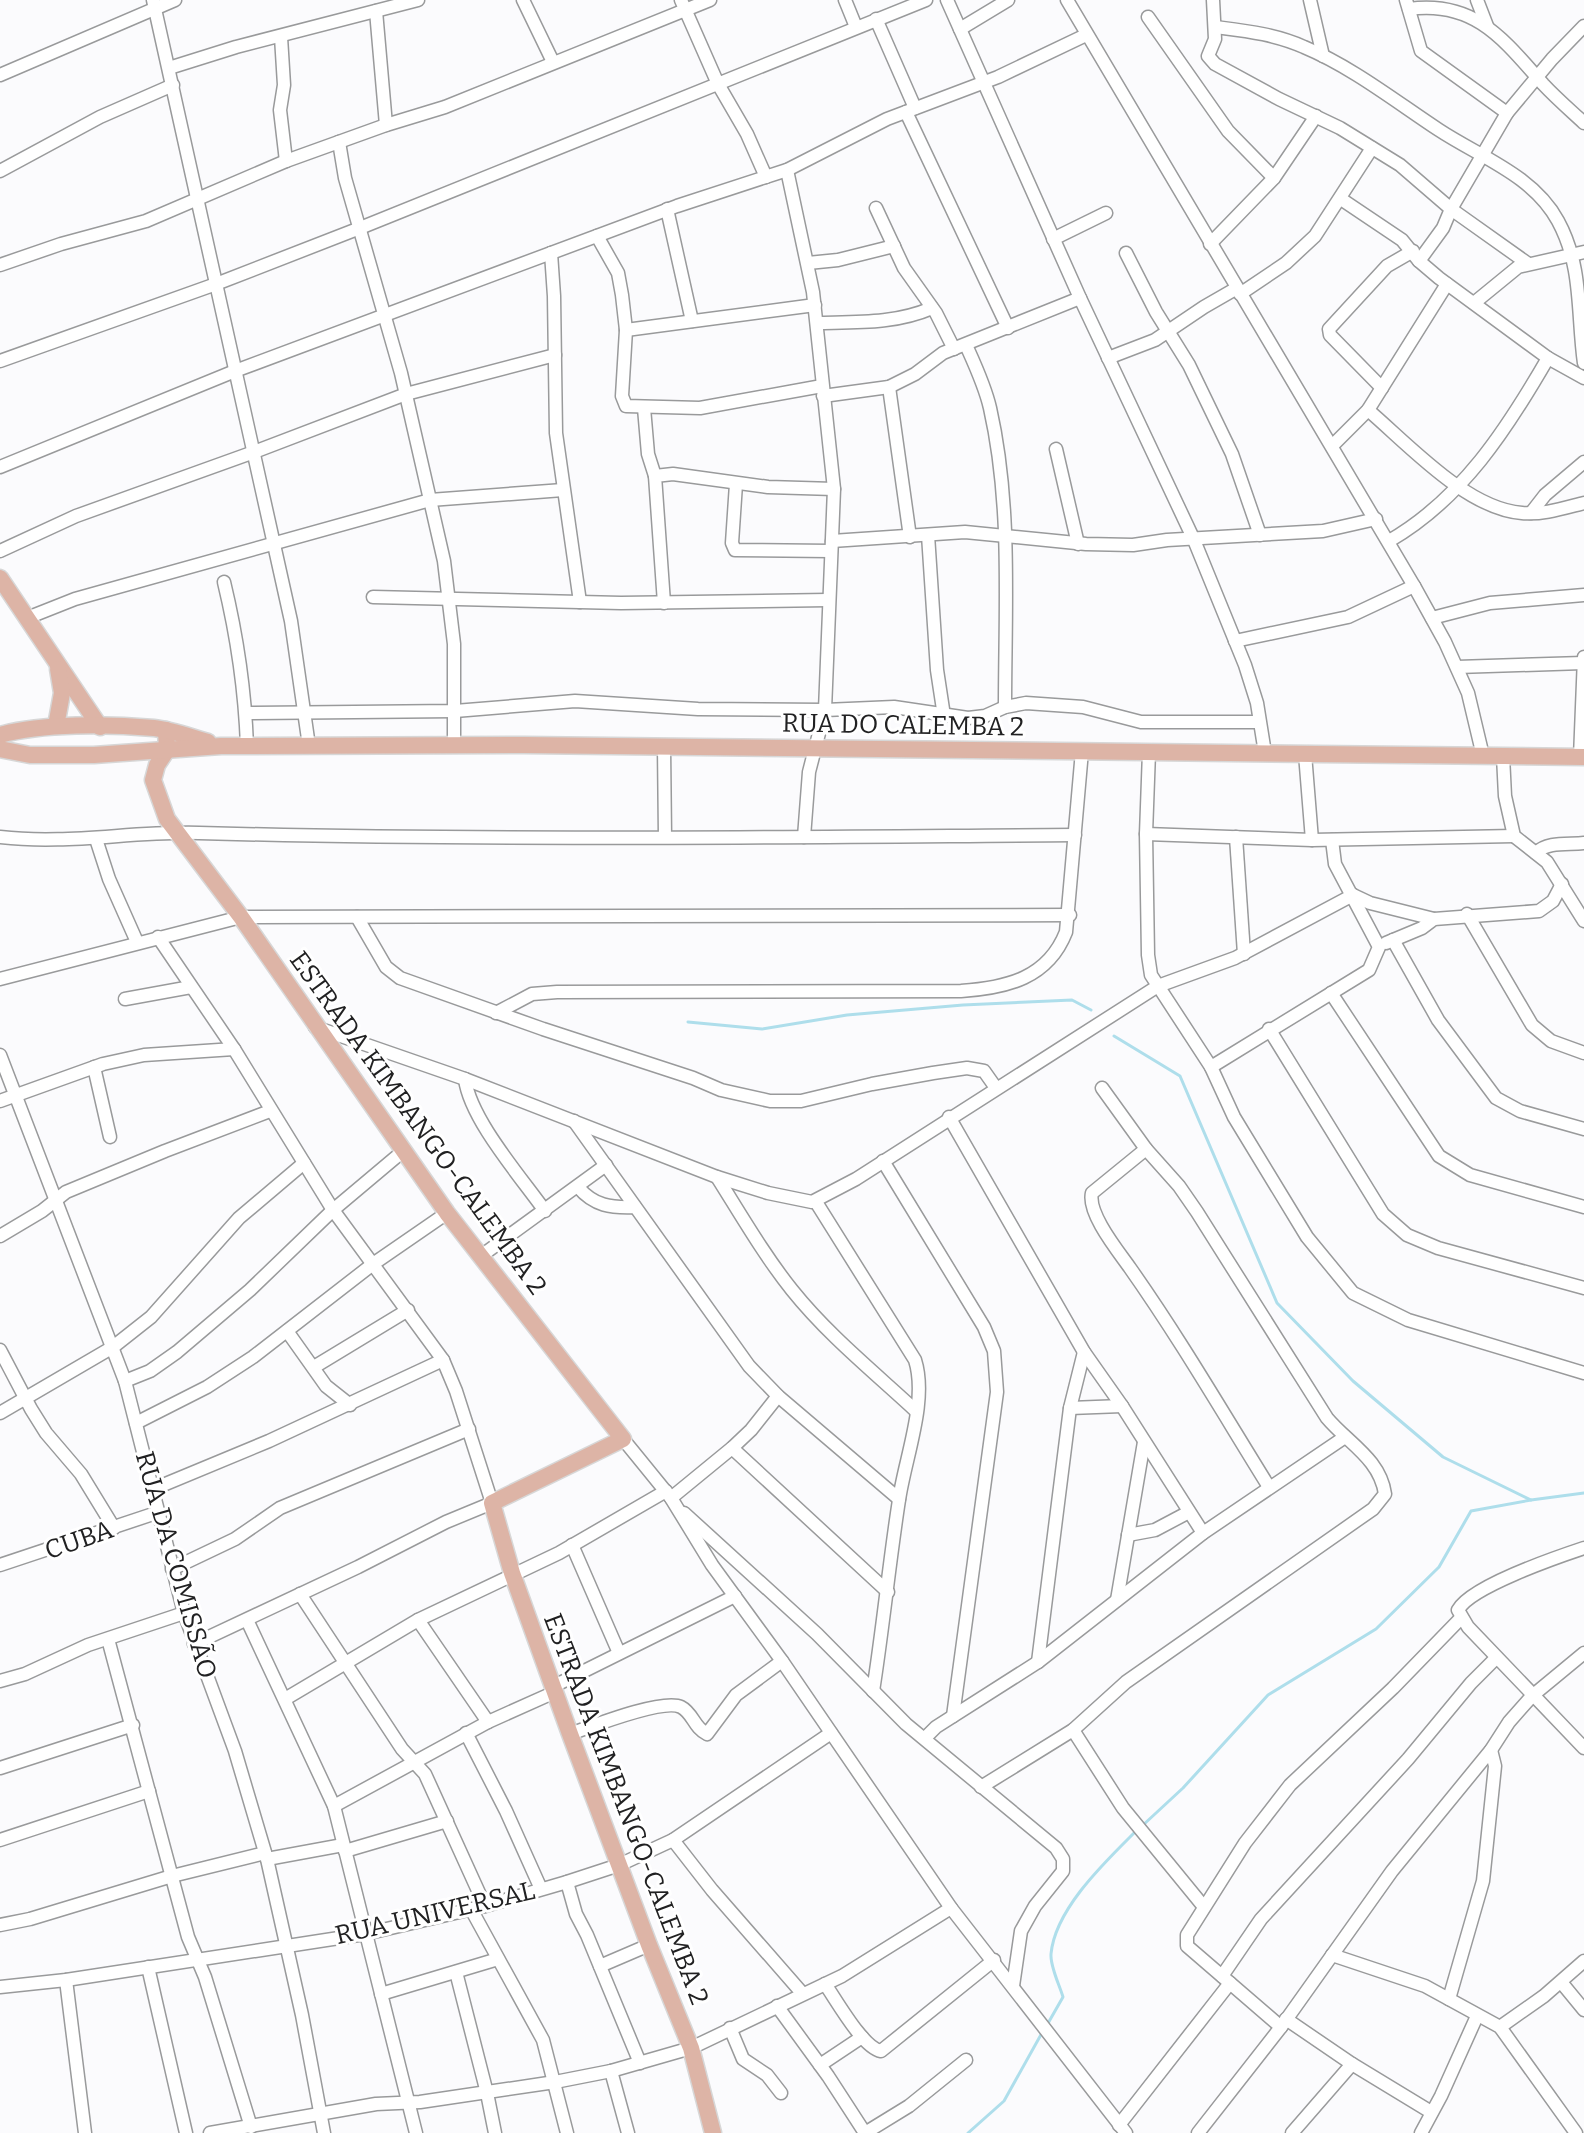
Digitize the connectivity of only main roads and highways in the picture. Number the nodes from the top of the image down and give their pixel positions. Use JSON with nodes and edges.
{"nodes":[{"id":1,"x":0,"y":578,"type":"edge"},
{"id":2,"x":58,"y":667,"type":"junction"},
{"id":3,"x":56,"y":726,"type":"junction"},
{"id":4,"x":100,"y":727,"type":"junction"},
{"id":5,"x":27,"y":729,"type":"junction"},
{"id":6,"x":166,"y":730,"type":"junction"},
{"id":7,"x":0,"y":735,"type":"edge"},
{"id":8,"x":221,"y":746,"type":"junction"},
{"id":9,"x":0,"y":749,"type":"edge"},
{"id":10,"x":167,"y":750,"type":"junction"},
{"id":11,"x":127,"y":754,"type":"junction"},
{"id":12,"x":30,"y":755,"type":"junction"},
{"id":13,"x":1582,"y":757,"type":"edge"},
{"id":14,"x":155,"y":789,"type":"junction"},
{"id":15,"x":713,"y":2133,"type":"edge"}],
"edges":[{"from":1,"to":2,"type":"main road"},
{"from":2,"to":3,"type":"main road"},
{"from":2,"to":4,"type":"main road"},
{"from":3,"to":4,"type":"main road","name":"RUA DO CALEMBA 2"},
{"from":3,"to":5,"type":"main road","name":"RUA DO CALEMBA 2"},
{"from":4,"to":6,"type":"main road","name":"RUA DO CALEMBA 2"},
{"from":5,"to":7,"type":"main road","name":"RUA DO CALEMBA 2"},
{"from":5,"to":12,"type":"main road"},
{"from":6,"to":8,"type":"main road","name":"RUA DO CALEMBA 2"},
{"from":6,"to":10,"type":"main road"},
{"from":8,"to":10,"type":"main road","name":"RUA DO CALEMBA 2"},
{"from":8,"to":13,"type":"main road","name":"RUA DO CALEMBA 2"},
{"from":9,"to":12,"type":"main road","name":"RUA DO CALEMBA 2"},
{"from":10,"to":11,"type":"main road","name":"RUA DO CALEMBA 2"},
{"from":10,"to":14,"type":"main road"},
{"from":11,"to":12,"type":"main road","name":"RUA DO CALEMBA 2"},
{"from":11,"to":14,"type":"main road","name":"ESTRADA KIMBANGO-CALEMBA 2"},
{"from":14,"to":15,"type":"main road","name":"ESTRADA KIMBANGO-CALEMBA 2"}]}
